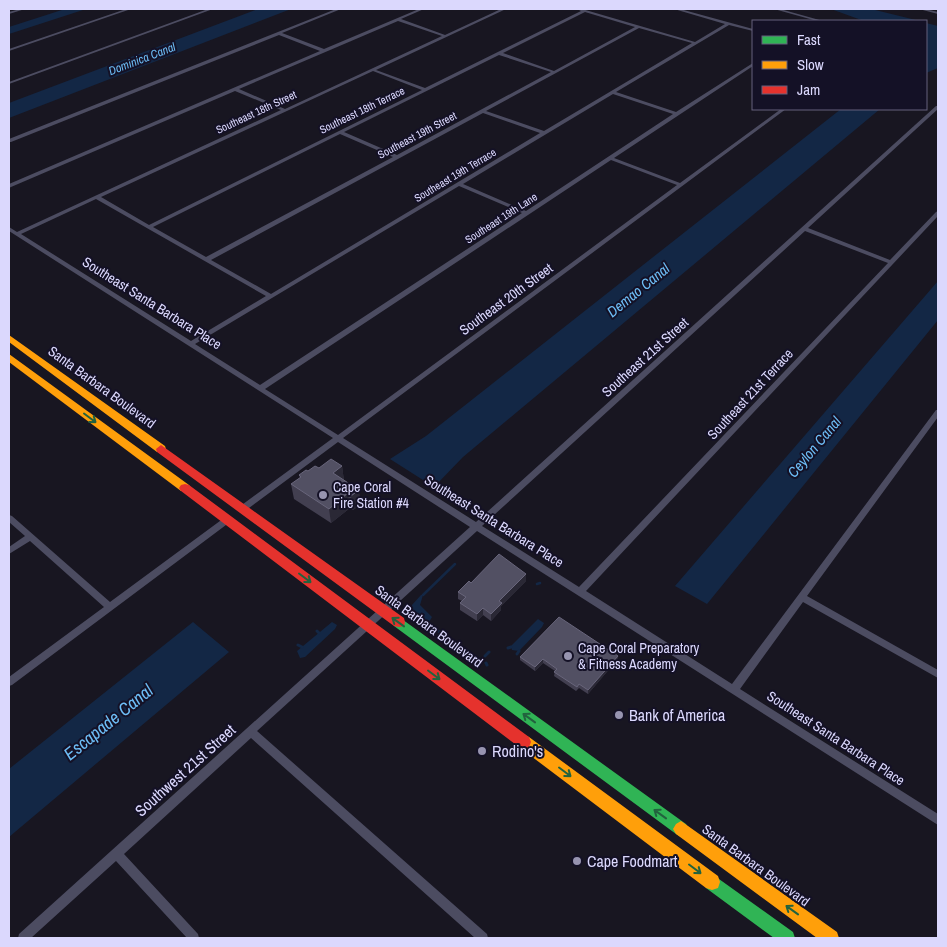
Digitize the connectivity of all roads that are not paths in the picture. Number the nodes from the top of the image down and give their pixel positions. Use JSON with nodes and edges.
{"nodes":[{"id":1,"x":23,"y":9,"type":"edge"},
{"id":2,"x":129,"y":9,"type":"edge"},
{"id":3,"x":211,"y":9,"type":"edge"},
{"id":4,"x":339,"y":9,"type":"edge"},
{"id":5,"x":422,"y":9,"type":"edge"},
{"id":6,"x":504,"y":9,"type":"edge"},
{"id":7,"x":577,"y":9,"type":"edge"},
{"id":8,"x":676,"y":9,"type":"edge"},
{"id":9,"x":776,"y":9,"type":"edge"},
{"id":10,"x":920,"y":9,"type":"edge"},
{"id":11,"x":584,"y":11,"type":"junction"},
{"id":12,"x":9,"y":13,"type":"edge"},
{"id":13,"x":938,"y":13,"type":"edge"},
{"id":14,"x":397,"y":20,"type":"junction"},
{"id":15,"x":817,"y":20,"type":"edge"},
{"id":16,"x":729,"y":24,"type":"junction"},
{"id":17,"x":638,"y":27,"type":"junction"},
{"id":18,"x":752,"y":30,"type":"edge"},
{"id":19,"x":278,"y":33,"type":"junction"},
{"id":20,"x":445,"y":36,"type":"junction"},
{"id":21,"x":695,"y":44,"type":"junction"},
{"id":22,"x":9,"y":50,"type":"edge"},
{"id":23,"x":324,"y":50,"type":"junction"},
{"id":24,"x":498,"y":53,"type":"junction"},
{"id":25,"x":752,"y":65,"type":"edge"},
{"id":26,"x":373,"y":70,"type":"junction"},
{"id":27,"x":554,"y":72,"type":"junction"},
{"id":28,"x":9,"y":82,"type":"edge"},
{"id":29,"x":235,"y":89,"type":"junction"},
{"id":30,"x":426,"y":90,"type":"junction"},
{"id":31,"x":613,"y":93,"type":"junction"},
{"id":32,"x":938,"y":107,"type":"edge"},
{"id":33,"x":284,"y":110,"type":"junction"},
{"id":34,"x":483,"y":110,"type":"junction"},
{"id":35,"x":783,"y":110,"type":"edge"},
{"id":36,"x":677,"y":114,"type":"junction"},
{"id":37,"x":340,"y":132,"type":"junction"},
{"id":38,"x":544,"y":133,"type":"junction"},
{"id":39,"x":9,"y":141,"type":"edge"},
{"id":40,"x":397,"y":157,"type":"junction"},
{"id":41,"x":610,"y":158,"type":"junction"},
{"id":42,"x":459,"y":184,"type":"junction"},
{"id":43,"x":681,"y":185,"type":"junction"},
{"id":44,"x":9,"y":186,"type":"edge"},
{"id":45,"x":96,"y":197,"type":"junction"},
{"id":46,"x":938,"y":212,"type":"edge"},
{"id":47,"x":526,"y":213,"type":"junction"},
{"id":48,"x":149,"y":227,"type":"junction"},
{"id":49,"x":9,"y":229,"type":"edge"},
{"id":50,"x":804,"y":229,"type":"junction"},
{"id":51,"x":17,"y":234,"type":"junction"},
{"id":52,"x":206,"y":260,"type":"junction"},
{"id":53,"x":891,"y":262,"type":"junction"},
{"id":54,"x":270,"y":296,"type":"junction"},
{"id":55,"x":9,"y":338,"type":"edge"},
{"id":56,"x":191,"y":344,"type":"junction"},
{"id":57,"x":10,"y":359,"type":"edge"},
{"id":58,"x":260,"y":388,"type":"junction"},
{"id":59,"x":101,"y":405,"type":"junction"},
{"id":60,"x":938,"y":412,"type":"edge"},
{"id":61,"x":339,"y":438,"type":"junction"},
{"id":62,"x":242,"y":508,"type":"junction"},
{"id":63,"x":9,"y":518,"type":"edge"},
{"id":64,"x":227,"y":520,"type":"junction"},
{"id":65,"x":477,"y":525,"type":"junction"},
{"id":66,"x":30,"y":537,"type":"junction"},
{"id":67,"x":9,"y":551,"type":"edge"},
{"id":68,"x":580,"y":592,"type":"junction"},
{"id":69,"x":802,"y":597,"type":"junction"},
{"id":70,"x":110,"y":607,"type":"junction"},
{"id":71,"x":382,"y":611,"type":"junction"},
{"id":72,"x":368,"y":624,"type":"junction"},
{"id":73,"x":938,"y":674,"type":"edge"},
{"id":74,"x":9,"y":682,"type":"edge"},
{"id":75,"x":734,"y":689,"type":"junction"},
{"id":76,"x":250,"y":731,"type":"junction"},
{"id":77,"x":938,"y":820,"type":"edge"},
{"id":78,"x":116,"y":853,"type":"junction"},
{"id":79,"x":23,"y":938,"type":"edge"},
{"id":80,"x":194,"y":938,"type":"edge"},
{"id":81,"x":483,"y":938,"type":"edge"},
{"id":82,"x":787,"y":938,"type":"edge"},
{"id":83,"x":831,"y":938,"type":"edge"}],
"edges":[{"from":1,"to":12,"type":"street"},
{"from":2,"to":22,"type":"street"},
{"from":3,"to":28,"type":"street"},
{"from":4,"to":19,"type":"street"},
{"from":5,"to":14,"type":"street"},
{"from":6,"to":20,"type":"street","name":"Southeast 18th Street"},
{"from":7,"to":11,"type":"street"},
{"from":8,"to":16,"type":"street"},
{"from":9,"to":15,"type":"street"},
{"from":10,"to":13,"type":"street"},
{"from":11,"to":17,"type":"street"},
{"from":11,"to":24,"type":"street","name":"Southeast 18th Terrace"},
{"from":14,"to":20,"type":"street"},
{"from":14,"to":23,"type":"street"},
{"from":16,"to":18,"type":"street"},
{"from":16,"to":21,"type":"street","name":"Southeast 19th Terrace"},
{"from":17,"to":21,"type":"street"},
{"from":17,"to":27,"type":"street","name":"Southeast 19th Street"},
{"from":19,"to":23,"type":"street"},
{"from":19,"to":39,"type":"street"},
{"from":20,"to":26,"type":"street","name":"Southeast 18th Street"},
{"from":21,"to":31,"type":"street","name":"Southeast 19th Terrace"},
{"from":23,"to":29,"type":"street"},
{"from":24,"to":27,"type":"street"},
{"from":24,"to":30,"type":"street","name":"Southeast 18th Terrace"},
{"from":25,"to":36,"type":"street","name":"Southeast 19th Lane"},
{"from":26,"to":30,"type":"street"},
{"from":26,"to":33,"type":"street","name":"Southeast 18th Street"},
{"from":27,"to":34,"type":"street","name":"Southeast 19th Street"},
{"from":29,"to":33,"type":"street"},
{"from":29,"to":44,"type":"street"},
{"from":30,"to":37,"type":"street","name":"Southeast 18th Terrace"},
{"from":31,"to":36,"type":"street"},
{"from":31,"to":38,"type":"street","name":"Southeast 19th Terrace"},
{"from":32,"to":50,"type":"street","name":"Southeast 21st Street"},
{"from":33,"to":45,"type":"street","name":"Southeast 18th Street"},
{"from":34,"to":38,"type":"street"},
{"from":34,"to":40,"type":"street","name":"Southeast 19th Street"},
{"from":35,"to":43,"type":"street","name":"Southeast 20th Street"},
{"from":36,"to":41,"type":"street","name":"Southeast 19th Lane"},
{"from":37,"to":40,"type":"street"},
{"from":37,"to":48,"type":"street","name":"Southeast 18th Terrace"},
{"from":38,"to":42,"type":"street","name":"Southeast 19th Terrace"},
{"from":40,"to":52,"type":"street","name":"Southeast 19th Street"},
{"from":41,"to":43,"type":"street"},
{"from":41,"to":47,"type":"street","name":"Southeast 19th Lane"},
{"from":42,"to":47,"type":"street"},
{"from":42,"to":54,"type":"street","name":"Southeast 19th Terrace"},
{"from":43,"to":61,"type":"street","name":"Southeast 20th Street"},
{"from":45,"to":48,"type":"street"},
{"from":45,"to":51,"type":"street","name":"Southeast 18th Street"},
{"from":46,"to":53,"type":"street","name":"Southeast 21st Terrace"},
{"from":47,"to":58,"type":"street","name":"Southeast 19th Lane"},
{"from":48,"to":52,"type":"street"},
{"from":49,"to":51,"type":"street","name":"Southeast Santa Barbara Place"},
{"from":50,"to":53,"type":"street"},
{"from":50,"to":65,"type":"street","name":"Southeast 21st Street"},
{"from":51,"to":56,"type":"street","name":"Southeast Santa Barbara Place"},
{"from":52,"to":54,"type":"street"},
{"from":53,"to":68,"type":"street","name":"Southeast 21st Terrace"},
{"from":54,"to":56,"type":"street","name":"Southeast 19th Terrace"},
{"from":55,"to":59,"type":"main road","name":"Santa Barbara Boulevard"},
{"from":56,"to":58,"type":"street","name":"Southeast Santa Barbara Place"},
{"from":57,"to":59,"type":"main road"},
{"from":57,"to":64,"type":"main road","one_way":true},
{"from":58,"to":61,"type":"street","name":"Southeast Santa Barbara Place"},
{"from":59,"to":62,"type":"main road","name":"Santa Barbara Boulevard"},
{"from":60,"to":69,"type":"street"},
{"from":61,"to":62,"type":"street","name":"Southeast 20th Street"},
{"from":61,"to":65,"type":"street","name":"Southeast Santa Barbara Place"},
{"from":62,"to":71,"type":"main road","name":"Santa Barbara Boulevard"},
{"from":63,"to":66,"type":"street"},
{"from":64,"to":70,"type":"street"},
{"from":64,"to":72,"type":"main road","one_way":true},
{"from":65,"to":68,"type":"street","name":"Southeast Santa Barbara Place"},
{"from":65,"to":71,"type":"street","name":"Southeast 21st Street"},
{"from":66,"to":67,"type":"street"},
{"from":66,"to":70,"type":"street"},
{"from":68,"to":75,"type":"street","name":"Southeast Santa Barbara Place"},
{"from":69,"to":73,"type":"street"},
{"from":69,"to":75,"type":"street"},
{"from":70,"to":74,"type":"street"},
{"from":71,"to":72,"type":"street","name":"Southeast 21st Street"},
{"from":83,"to":71,"type":"main road","name":"Santa Barbara Boulevard","one_way":true},
{"from":72,"to":76,"type":"street","name":"Southwest 21st Street"},
{"from":72,"to":82,"type":"main road","one_way":true},
{"from":75,"to":77,"type":"street","name":"Southeast Santa Barbara Place"},
{"from":76,"to":78,"type":"street","name":"Southwest 21st Street"},
{"from":76,"to":81,"type":"street"},
{"from":78,"to":79,"type":"street","name":"Southwest 21st Street"},
{"from":78,"to":80,"type":"street"}]}
